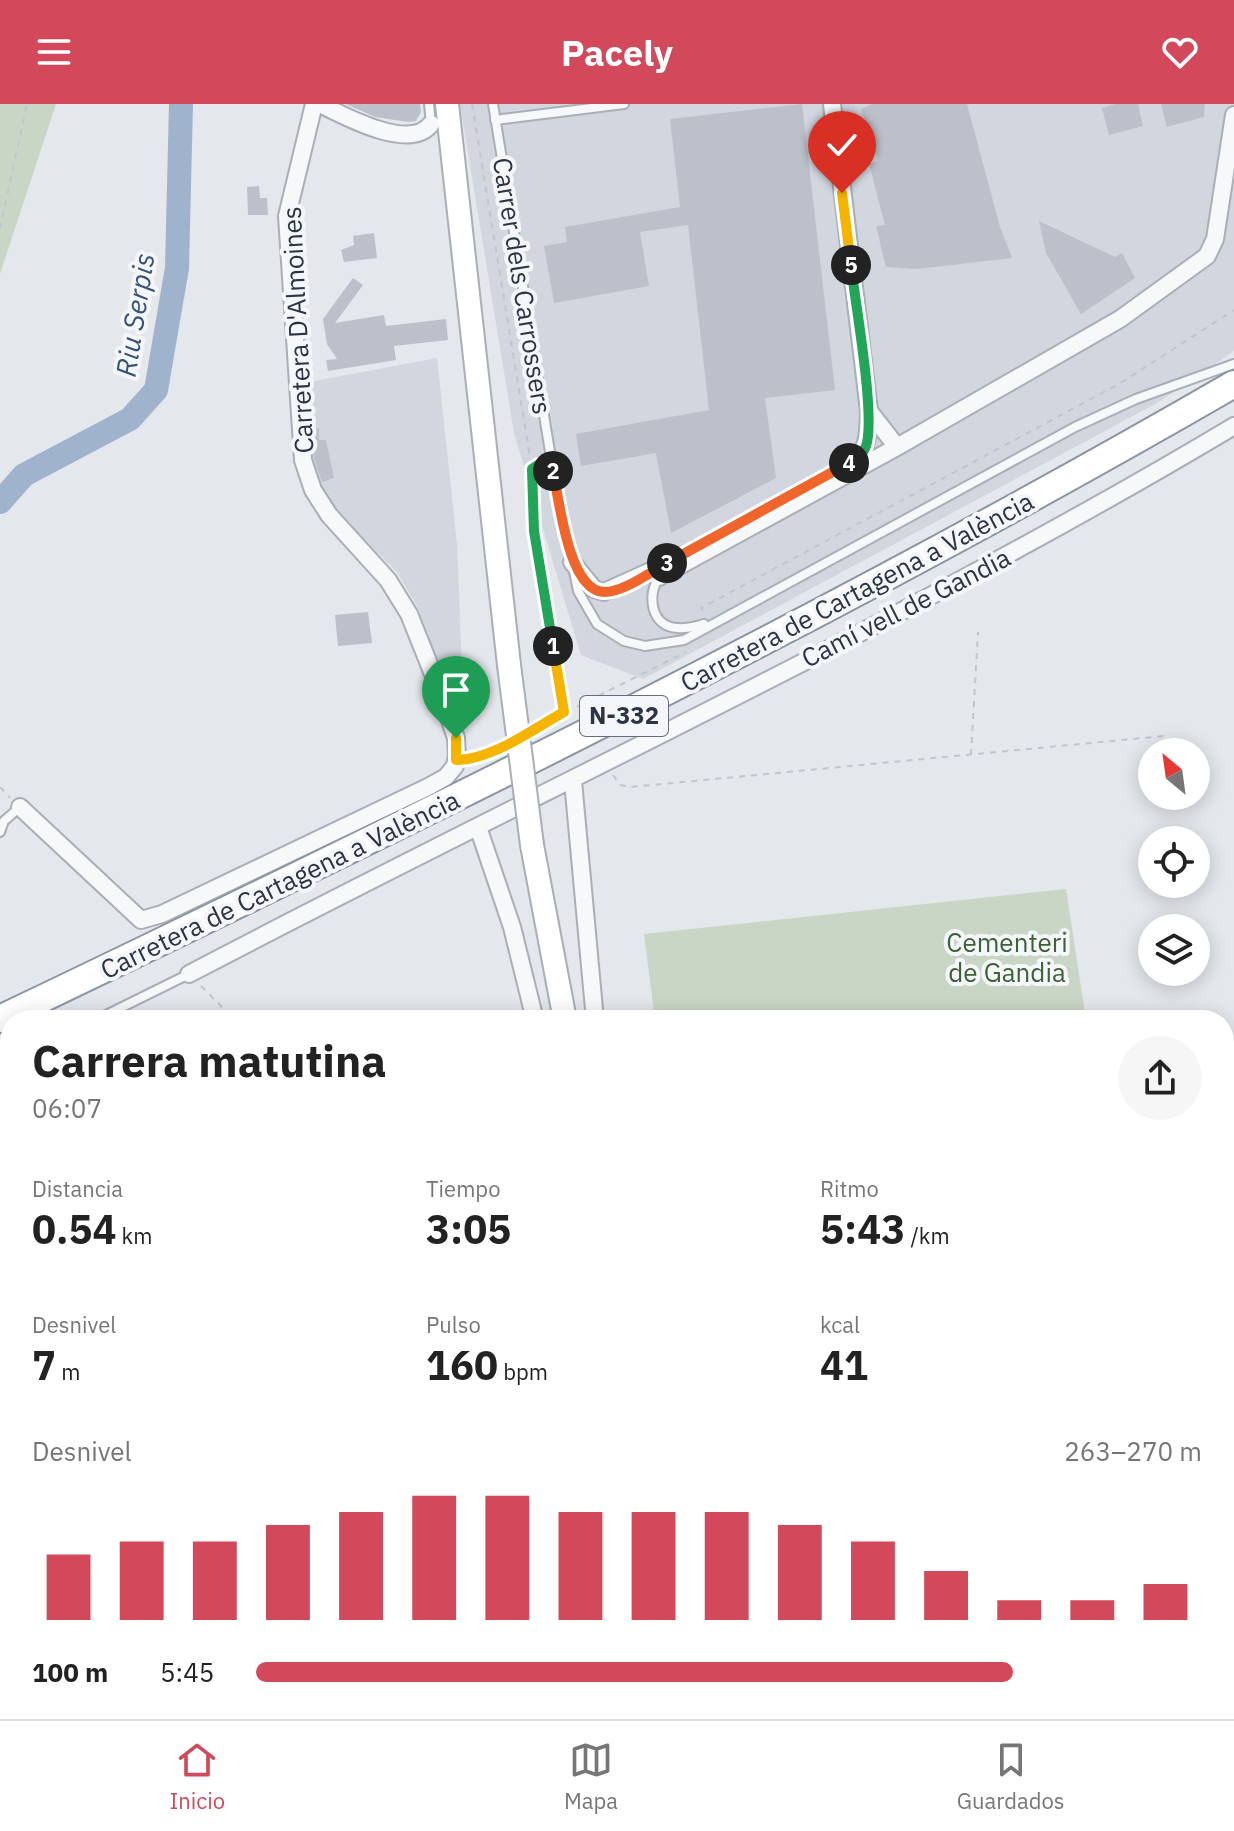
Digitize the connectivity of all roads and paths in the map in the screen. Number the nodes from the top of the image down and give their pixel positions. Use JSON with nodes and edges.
{"nodes":[{"id":1,"x":27,"y":104,"type":"edge"},
{"id":2,"x":317,"y":104,"type":"edge"},
{"id":3,"x":429,"y":104,"type":"edge"},
{"id":4,"x":447,"y":104,"type":"edge"},
{"id":5,"x":472,"y":104,"type":"edge"},
{"id":6,"x":493,"y":104,"type":"edge"},
{"id":7,"x":624,"y":104,"type":"edge"},
{"id":8,"x":832,"y":104,"type":"edge"},
{"id":9,"x":1234,"y":115,"type":"edge"},
{"id":10,"x":495,"y":120,"type":"junction"},
{"id":11,"x":431,"y":124,"type":"joint"},
{"id":12,"x":0,"y":229,"type":"edge"},
{"id":13,"x":1234,"y":310,"type":"edge"},
{"id":14,"x":1234,"y":364,"type":"edge"},
{"id":15,"x":1234,"y":384,"type":"edge"},
{"id":16,"x":869,"y":411,"type":"junction"},
{"id":17,"x":1234,"y":426,"type":"edge"},
{"id":18,"x":897,"y":447,"type":"junction"},
{"id":19,"x":552,"y":464,"type":"junction"},
{"id":20,"x":532,"y":469,"type":"junction"},
{"id":21,"x":572,"y":562,"type":"junction"},
{"id":22,"x":659,"y":577,"type":"joint"},
{"id":23,"x":701,"y":608,"type":"dead end"},
{"id":24,"x":709,"y":623,"type":"junction"},
{"id":25,"x":978,"y":632,"type":"dead end"},
{"id":26,"x":688,"y":651,"type":"dead end"},
{"id":27,"x":564,"y":712,"type":"junction"},
{"id":28,"x":523,"y":734,"type":"dead end"},
{"id":29,"x":1144,"y":738,"type":"edge"},
{"id":30,"x":1166,"y":738,"type":"edge"},
{"id":31,"x":1138,"y":739,"type":"edge"},
{"id":32,"x":510,"y":741,"type":"dead end"},
{"id":33,"x":971,"y":755,"type":"junction"},
{"id":34,"x":456,"y":760,"type":"junction"},
{"id":35,"x":606,"y":763,"type":"junction"},
{"id":36,"x":573,"y":781,"type":"junction"},
{"id":37,"x":20,"y":807,"type":"joint"},
{"id":38,"x":478,"y":827,"type":"junction"},
{"id":39,"x":0,"y":832,"type":"edge"},
{"id":40,"x":189,"y":974,"type":"junction"},
{"id":41,"x":18,"y":1010,"type":"edge"},
{"id":42,"x":116,"y":1010,"type":"edge"},
{"id":43,"x":225,"y":1010,"type":"edge"},
{"id":44,"x":533,"y":1010,"type":"edge"},
{"id":45,"x":563,"y":1010,"type":"edge"},
{"id":46,"x":594,"y":1010,"type":"edge"}],
"edges":[{"from":1,"to":12,"type":"path"},
{"from":2,"to":11,"type":"street","name":"Carretera D'Almoines"},
{"from":2,"to":34,"type":"street","name":"Carretera D'Almoines"},
{"from":3,"to":11,"type":"lane","name":"Carretera D'Almoines"},
{"from":4,"to":45,"type":"main road","bridge":true},
{"from":5,"to":20,"type":"path"},
{"from":6,"to":10,"type":"lane","name":"Carrer dels Carrossers"},
{"from":7,"to":10,"type":"lane"},
{"from":8,"to":16,"type":"street"},
{"from":9,"to":18,"type":"street"},
{"from":10,"to":19,"type":"lane","name":"Carrer dels Carrossers"},
{"from":13,"to":23,"type":"path"},
{"from":14,"to":24,"type":"lane","name":"Carrer dels Carrossers"},
{"from":15,"to":41,"type":"highway","name":"Carretera de Cartagena a València","number":"N-332"},
{"from":16,"to":18,"type":"street"},
{"from":16,"to":21,"type":"street"},
{"from":17,"to":35,"type":"street","name":"Camí vell de Gandia"},
{"from":18,"to":22,"type":"street"},
{"from":19,"to":20,"type":"path"},
{"from":19,"to":21,"type":"lane","name":"Carrer dels Carrossers"},
{"from":20,"to":27,"type":"path"},
{"from":21,"to":24,"type":"lane","name":"Carrer dels Carrossers"},
{"from":22,"to":24,"type":"lane"},
{"from":25,"to":33,"type":"path"},
{"from":26,"to":27,"type":"path"},
{"from":27,"to":28,"type":"path"},
{"from":29,"to":30,"type":"path"},
{"from":31,"to":33,"type":"path"},
{"from":32,"to":34,"type":"path"},
{"from":33,"to":35,"type":"path"},
{"from":34,"to":37,"type":"street"},
{"from":35,"to":36,"type":"street","name":"Camí vell de Gandia"},
{"from":36,"to":38,"type":"street","name":"Camí vell de Gandia"},
{"from":36,"to":46,"type":"street"},
{"from":37,"to":39,"type":"lane"},
{"from":38,"to":40,"type":"street","name":"Camí vell de Gandia"},
{"from":38,"to":44,"type":"street"},
{"from":40,"to":42,"type":"lane"},
{"from":40,"to":43,"type":"path"}]}
